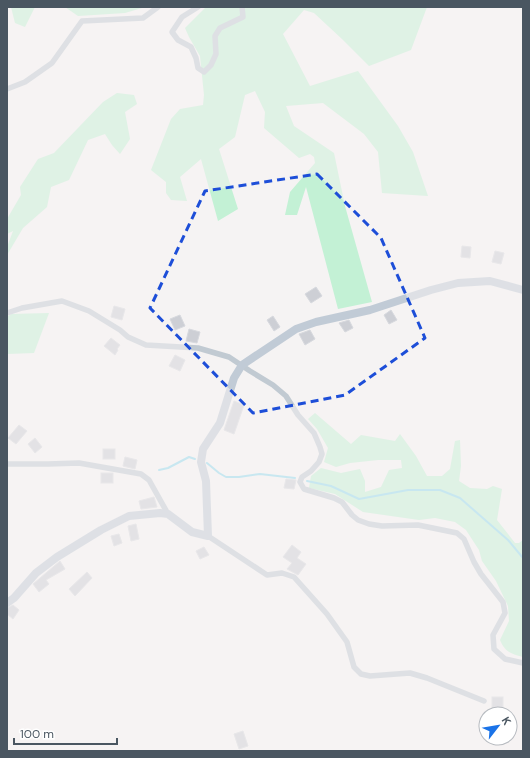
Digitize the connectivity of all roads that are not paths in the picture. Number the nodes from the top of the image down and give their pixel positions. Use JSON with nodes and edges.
{"nodes":[{"id":1,"x":158,"y":7,"type":"edge"},
{"id":2,"x":198,"y":7,"type":"edge"},
{"id":3,"x":242,"y":7,"type":"edge"},
{"id":4,"x":7,"y":89,"type":"edge"},
{"id":5,"x":523,"y":290,"type":"edge"},
{"id":6,"x":7,"y":313,"type":"edge"},
{"id":7,"x":242,"y":365,"type":"junction"},
{"id":8,"x":7,"y":464,"type":"edge"},
{"id":9,"x":168,"y":514,"type":"junction"},
{"id":10,"x":208,"y":536,"type":"junction"},
{"id":11,"x":7,"y":603,"type":"edge"},
{"id":12,"x":523,"y":663,"type":"edge"},
{"id":13,"x":484,"y":702,"type":"dead end"}],
"edges":[{"from":1,"to":4,"type":"street"},
{"from":2,"to":3,"type":"street"},
{"from":5,"to":7,"type":"street"},
{"from":6,"to":7,"type":"street"},
{"from":7,"to":10,"type":"street"},
{"from":7,"to":12,"type":"street"},
{"from":8,"to":9,"type":"street"},
{"from":9,"to":10,"type":"street"},
{"from":9,"to":11,"type":"street"},
{"from":10,"to":13,"type":"street"}]}
